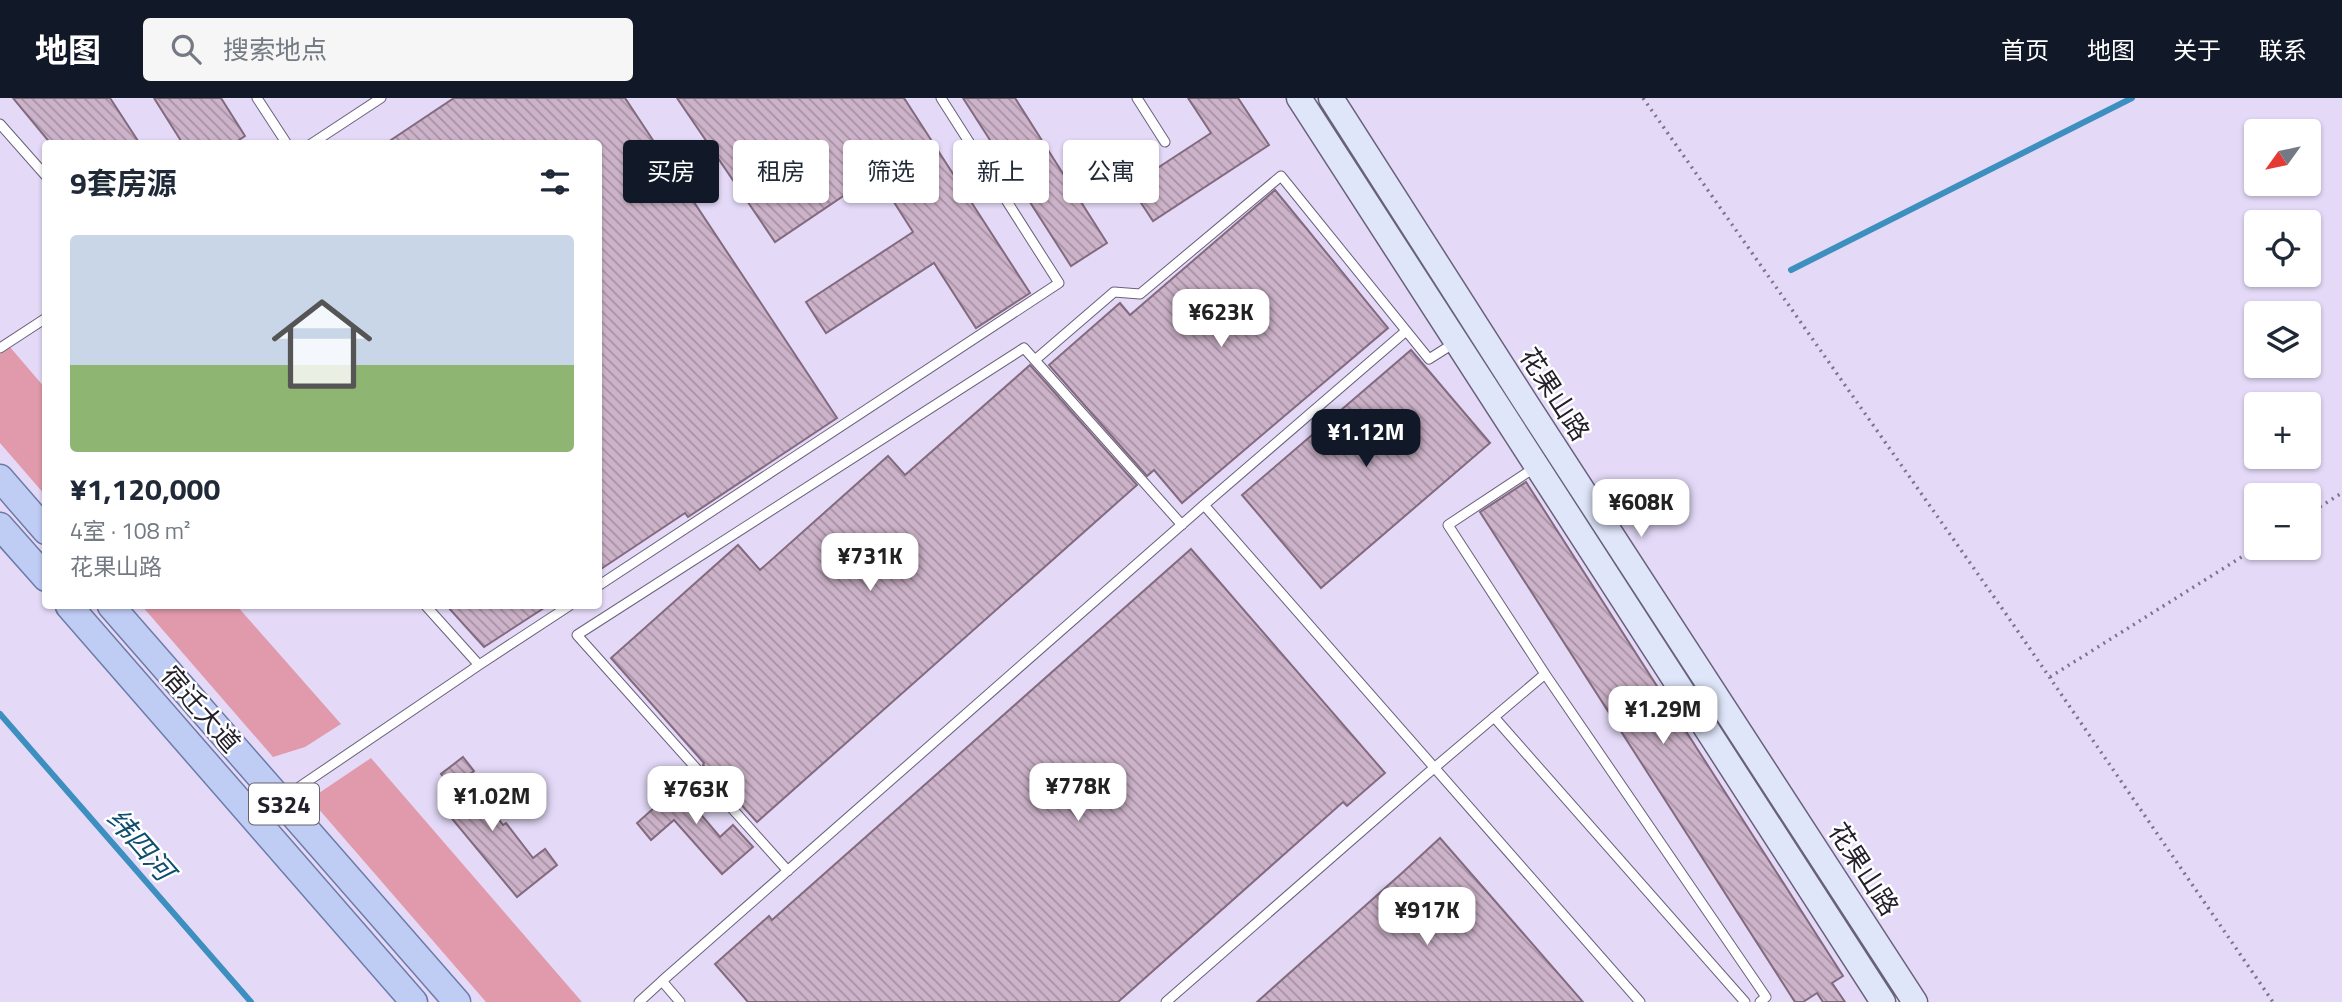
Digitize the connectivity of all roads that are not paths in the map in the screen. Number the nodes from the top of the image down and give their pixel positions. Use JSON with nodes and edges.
{"nodes":[{"id":1,"x":257,"y":98,"type":"edge"},
{"id":2,"x":381,"y":98,"type":"edge"},
{"id":3,"x":941,"y":98,"type":"edge"},
{"id":4,"x":1137,"y":98,"type":"edge"},
{"id":5,"x":1299,"y":98,"type":"edge"},
{"id":6,"x":1331,"y":98,"type":"edge"},
{"id":7,"x":0,"y":124,"type":"edge"},
{"id":8,"x":284,"y":140,"type":"edge"},
{"id":9,"x":318,"y":140,"type":"edge"},
{"id":10,"x":1165,"y":142,"type":"dead end"},
{"id":11,"x":42,"y":171,"type":"edge"},
{"id":12,"x":42,"y":321,"type":"edge"},
{"id":13,"x":1477,"y":328,"type":"junction"},
{"id":14,"x":1406,"y":331,"type":"junction"},
{"id":15,"x":1456,"y":342,"type":"junction"},
{"id":16,"x":0,"y":348,"type":"edge"},
{"id":17,"x":1035,"y":360,"type":"junction"},
{"id":18,"x":1558,"y":453,"type":"junction"},
{"id":19,"x":1536,"y":467,"type":"junction"},
{"id":20,"x":0,"y":478,"type":"edge"},
{"id":21,"x":1204,"y":505,"type":"junction"},
{"id":22,"x":1182,"y":524,"type":"junction"},
{"id":23,"x":0,"y":526,"type":"edge"},
{"id":24,"x":42,"y":526,"type":"edge"},
{"id":25,"x":42,"y":573,"type":"edge"},
{"id":26,"x":602,"y":583,"type":"edge"},
{"id":27,"x":72,"y":609,"type":"edge"},
{"id":28,"x":114,"y":609,"type":"edge"},
{"id":29,"x":429,"y":609,"type":"edge"},
{"id":30,"x":564,"y":609,"type":"edge"},
{"id":31,"x":479,"y":665,"type":"junction"},
{"id":32,"x":1545,"y":674,"type":"junction"},
{"id":33,"x":1494,"y":718,"type":"junction"},
{"id":34,"x":1434,"y":768,"type":"junction"},
{"id":35,"x":280,"y":800,"type":"junction"},
{"id":36,"x":788,"y":871,"type":"junction"},
{"id":37,"x":662,"y":981,"type":"junction"},
{"id":38,"x":414,"y":1002,"type":"edge"},
{"id":39,"x":457,"y":1002,"type":"edge"},
{"id":40,"x":639,"y":1002,"type":"edge"},
{"id":41,"x":680,"y":1002,"type":"edge"},
{"id":42,"x":1166,"y":1002,"type":"edge"},
{"id":43,"x":1640,"y":1002,"type":"edge"},
{"id":44,"x":1745,"y":1002,"type":"edge"},
{"id":45,"x":1760,"y":1002,"type":"edge"},
{"id":46,"x":1883,"y":1002,"type":"edge"},
{"id":47,"x":1915,"y":1002,"type":"edge"}],
"edges":[{"from":1,"to":8,"type":"lane"},
{"from":2,"to":9,"type":"lane"},
{"from":3,"to":26,"type":"lane"},
{"from":4,"to":10,"type":"lane"},
{"from":5,"to":15,"type":"street","name":"花果山路"},
{"from":6,"to":13,"type":"street","name":"花果山路"},
{"from":7,"to":11,"type":"lane"},
{"from":12,"to":16,"type":"lane"},
{"from":13,"to":15,"type":"lane"},
{"from":13,"to":18,"type":"street","name":"花果山路"},
{"from":14,"to":15,"type":"lane"},
{"from":14,"to":17,"type":"lane"},
{"from":14,"to":21,"type":"lane"},
{"from":15,"to":19,"type":"street","name":"花果山路"},
{"from":17,"to":22,"type":"lane"},
{"from":17,"to":36,"type":"lane"},
{"from":18,"to":19,"type":"lane"},
{"from":18,"to":47,"type":"street","name":"花果山路"},
{"from":19,"to":32,"type":"lane"},
{"from":19,"to":46,"type":"street","name":"花果山路"},
{"from":20,"to":24,"type":"main road"},
{"from":21,"to":22,"type":"lane"},
{"from":21,"to":34,"type":"lane"},
{"from":22,"to":36,"type":"lane"},
{"from":23,"to":25,"type":"main road"},
{"from":27,"to":38,"type":"main road","name":"宿迁大道","number":"S324"},
{"from":28,"to":35,"type":"main road","name":"宿迁大道","number":"S324"},
{"from":29,"to":31,"type":"lane"},
{"from":30,"to":31,"type":"lane"},
{"from":31,"to":35,"type":"lane"},
{"from":32,"to":33,"type":"lane"},
{"from":32,"to":45,"type":"lane"},
{"from":33,"to":34,"type":"lane"},
{"from":33,"to":44,"type":"lane"},
{"from":34,"to":42,"type":"lane"},
{"from":34,"to":43,"type":"lane"},
{"from":35,"to":39,"type":"main road","name":"宿迁大道","number":"S324"},
{"from":36,"to":37,"type":"lane"},
{"from":37,"to":40,"type":"lane"},
{"from":37,"to":41,"type":"lane"}]}
